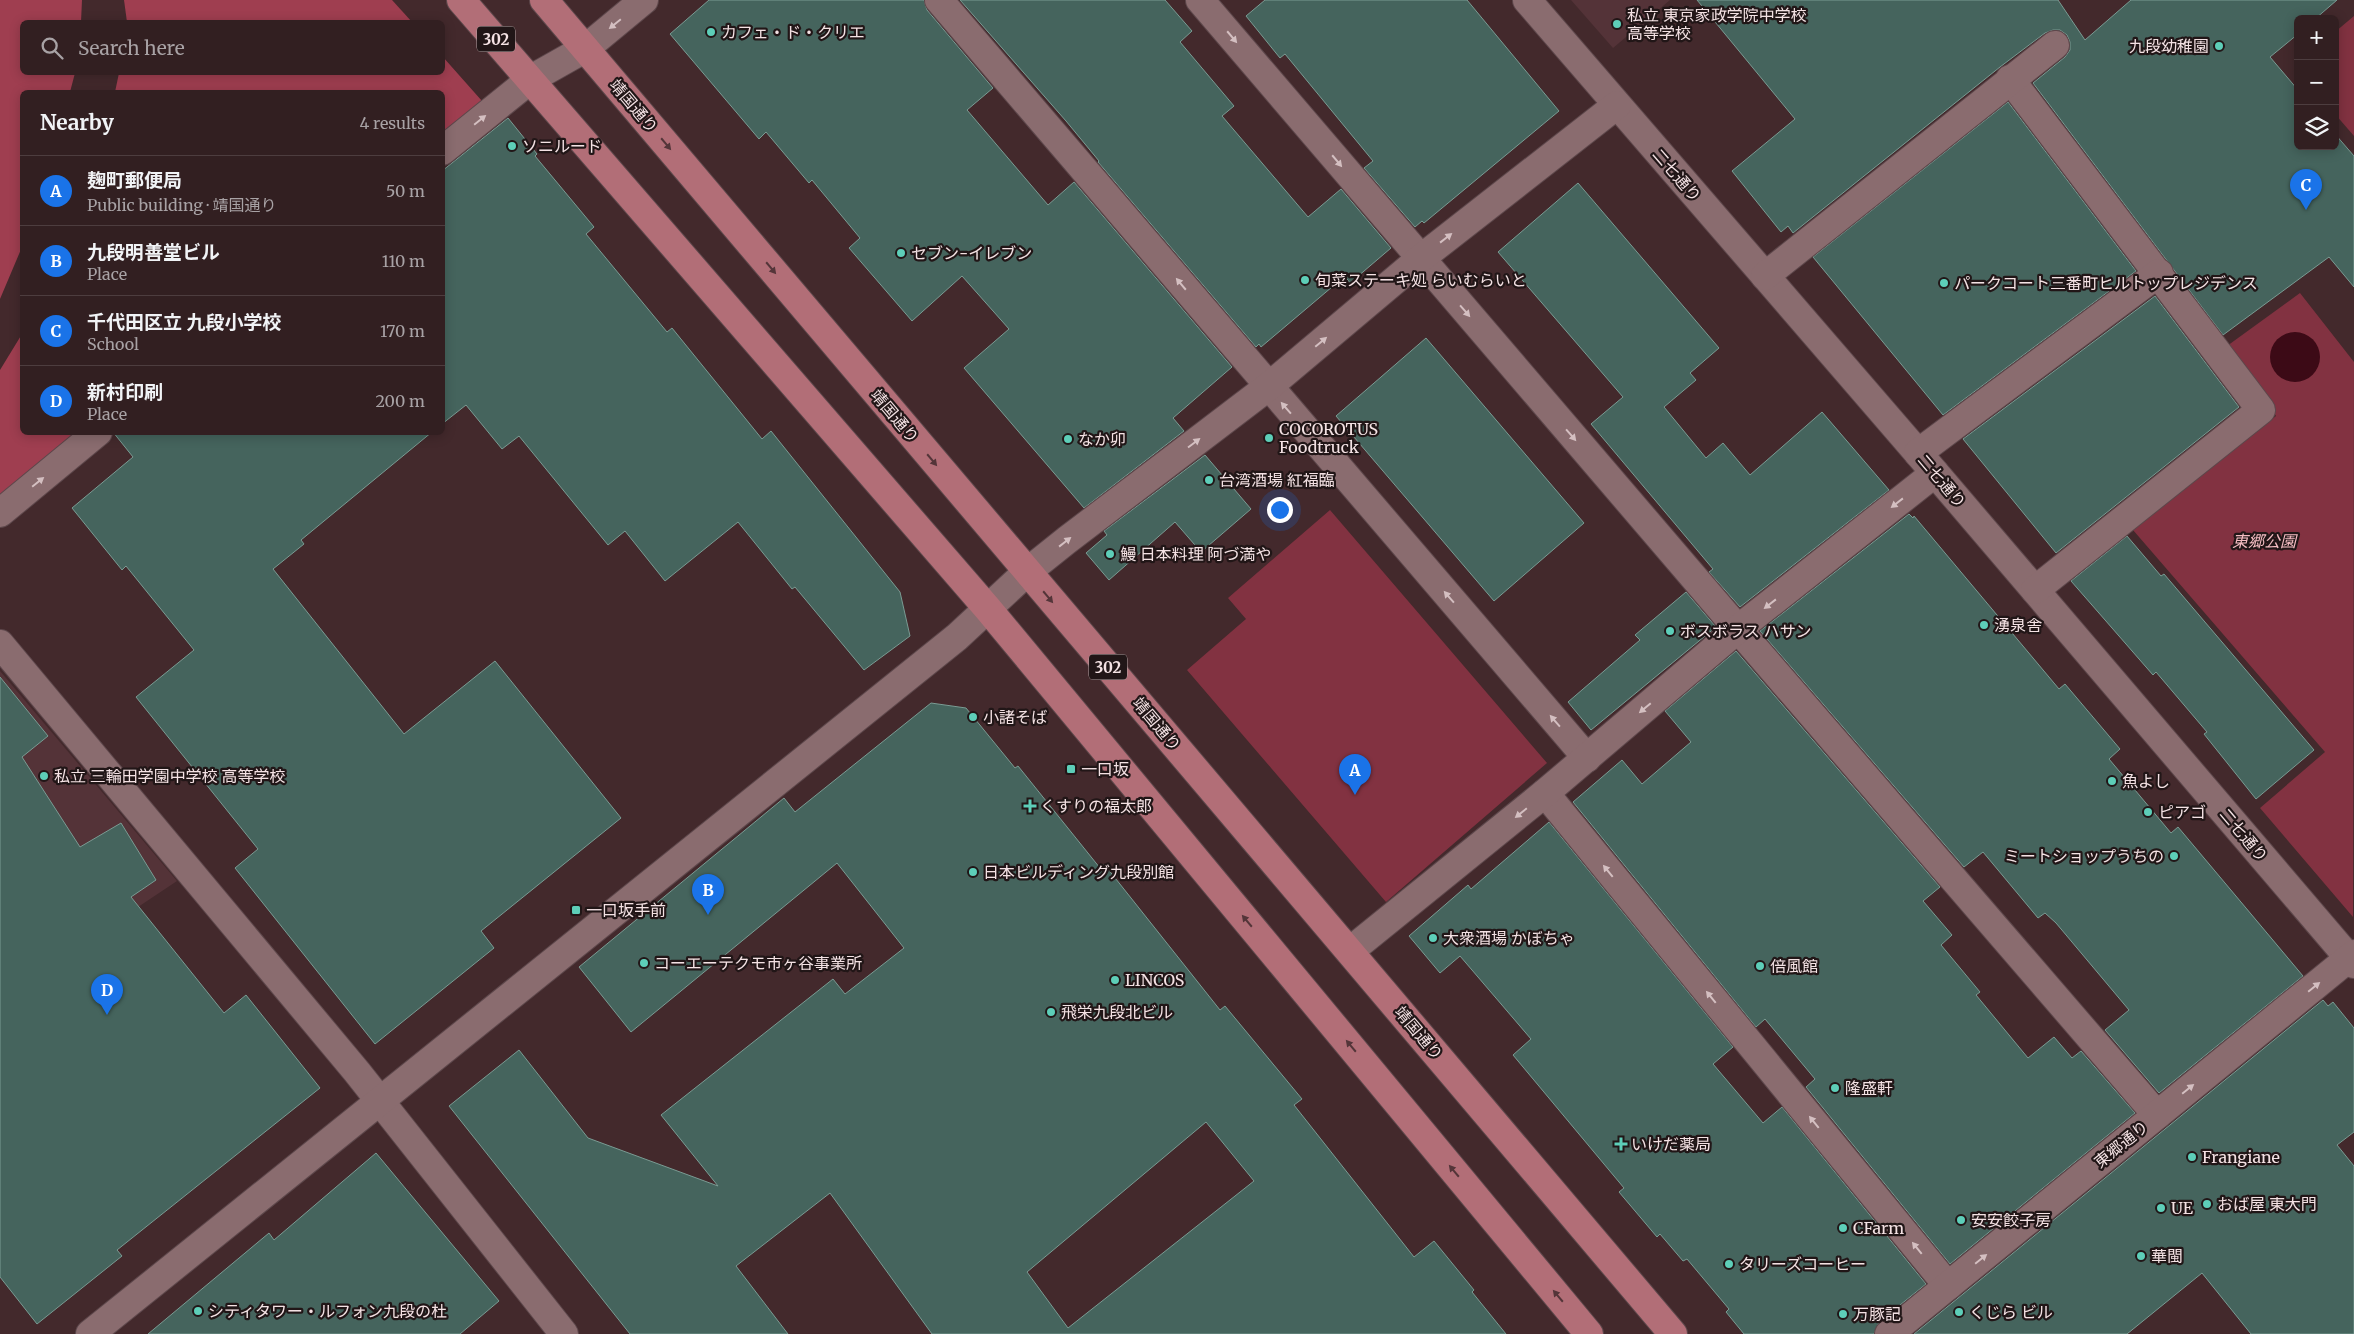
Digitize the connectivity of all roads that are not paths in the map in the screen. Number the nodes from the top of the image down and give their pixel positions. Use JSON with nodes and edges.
{"nodes":[{"id":1,"x":461,"y":0,"type":"edge"},
{"id":2,"x":544,"y":0,"type":"edge"},
{"id":3,"x":644,"y":0,"type":"edge"},
{"id":4,"x":939,"y":0,"type":"edge"},
{"id":5,"x":1200,"y":0,"type":"edge"},
{"id":6,"x":1527,"y":0,"type":"edge"},
{"id":7,"x":2054,"y":45,"type":"dead end"},
{"id":8,"x":586,"y":48,"type":"junction"},
{"id":9,"x":531,"y":79,"type":"junction"},
{"id":10,"x":2010,"y":79,"type":"junction"},
{"id":11,"x":1616,"y":105,"type":"junction"},
{"id":12,"x":445,"y":149,"type":"edge"},
{"id":13,"x":1420,"y":259,"type":"junction"},
{"id":14,"x":2158,"y":273,"type":"junction"},
{"id":15,"x":1765,"y":276,"type":"junction"},
{"id":16,"x":1268,"y":386,"type":"junction"},
{"id":17,"x":94,"y":435,"type":"edge"},
{"id":18,"x":1926,"y":463,"type":"junction"},
{"id":19,"x":0,"y":513,"type":"edge"},
{"id":20,"x":1027,"y":572,"type":"junction"},
{"id":21,"x":2035,"y":590,"type":"junction"},
{"id":22,"x":988,"y":609,"type":"junction"},
{"id":23,"x":1738,"y":629,"type":"junction"},
{"id":24,"x":0,"y":644,"type":"edge"},
{"id":25,"x":1587,"y":758,"type":"junction"},
{"id":26,"x":1545,"y":794,"type":"junction"},
{"id":27,"x":1350,"y":951,"type":"junction"},
{"id":28,"x":2352,"y":958,"type":"edge"},
{"id":29,"x":380,"y":1100,"type":"junction"},
{"id":30,"x":2157,"y":1115,"type":"junction"},
{"id":31,"x":1948,"y":1286,"type":"junction"},
{"id":32,"x":90,"y":1334,"type":"edge"},
{"id":33,"x":564,"y":1334,"type":"edge"},
{"id":34,"x":1589,"y":1334,"type":"edge"},
{"id":35,"x":1673,"y":1334,"type":"edge"},
{"id":36,"x":1889,"y":1334,"type":"edge"}],
"edges":[{"from":1,"to":9,"type":"main road","number":"302"},
{"from":2,"to":8,"type":"main road","name":"靖国通り","number":"302"},
{"from":3,"to":8,"type":"street","one_way":true},
{"from":16,"to":4,"type":"street","one_way":true},
{"from":5,"to":13,"type":"street","one_way":true},
{"from":6,"to":11,"type":"street","name":"二七通り"},
{"from":7,"to":10,"type":"street"},
{"from":8,"to":9,"type":"street"},
{"from":8,"to":20,"type":"main road","name":"靖国通り","number":"302","one_way":true},
{"from":12,"to":9,"type":"street","one_way":true},
{"from":9,"to":22,"type":"main road","number":"302"},
{"from":10,"to":14,"type":"street"},
{"from":10,"to":15,"type":"street"},
{"from":13,"to":11,"type":"street","one_way":true},
{"from":11,"to":15,"type":"street","name":"二七通り"},
{"from":16,"to":13,"type":"street","one_way":true},
{"from":13,"to":23,"type":"street","one_way":true},
{"from":14,"to":18,"type":"street"},
{"from":14,"to":21,"type":"street"},
{"from":15,"to":18,"type":"street","name":"二七通り"},
{"from":20,"to":16,"type":"street","one_way":true},
{"from":25,"to":16,"type":"street","one_way":true},
{"from":19,"to":17,"type":"street","one_way":true},
{"from":18,"to":21,"type":"street","name":"二七通り"},
{"from":18,"to":23,"type":"street","one_way":true},
{"from":20,"to":22,"type":"street"},
{"from":20,"to":27,"type":"main road","name":"靖国通り","number":"302","one_way":true},
{"from":21,"to":28,"type":"street","name":"二七通り"},
{"from":22,"to":29,"type":"street"},
{"from":34,"to":22,"type":"main road","number":"302","one_way":true},
{"from":23,"to":25,"type":"street","one_way":true},
{"from":23,"to":30,"type":"street"},
{"from":24,"to":29,"type":"street"},
{"from":25,"to":26,"type":"street"},
{"from":26,"to":27,"type":"street","one_way":true},
{"from":31,"to":26,"type":"street","one_way":true},
{"from":27,"to":35,"type":"main road","name":"靖国通り","number":"302"},
{"from":30,"to":28,"type":"street","name":"東郷通り","one_way":true},
{"from":29,"to":32,"type":"street"},
{"from":29,"to":33,"type":"street"},
{"from":31,"to":30,"type":"street","name":"東郷通り","one_way":true},
{"from":31,"to":36,"type":"street","name":"東郷通り"}]}
